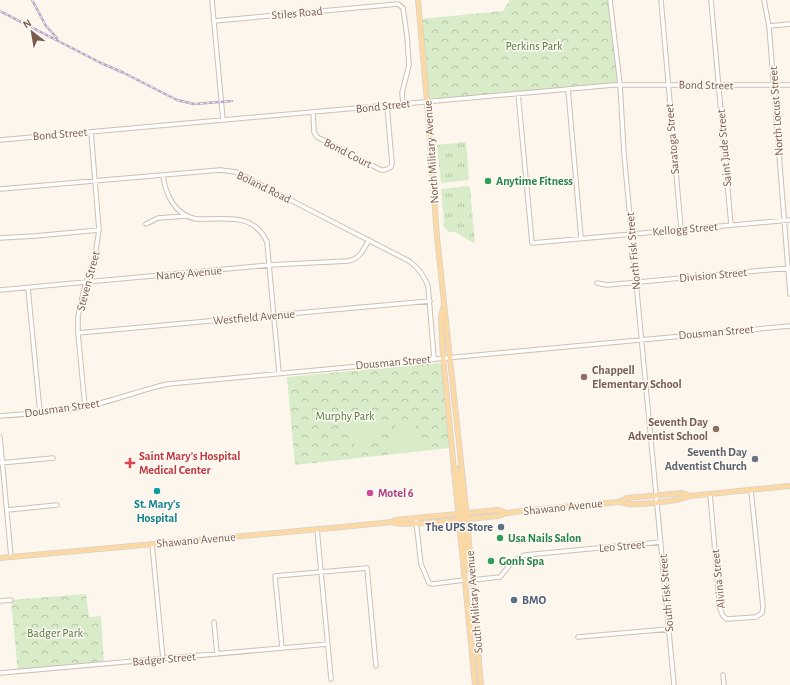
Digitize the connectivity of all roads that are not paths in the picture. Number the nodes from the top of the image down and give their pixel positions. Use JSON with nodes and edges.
{"nodes":[{"id":1,"x":212,"y":0,"type":"edge"},
{"id":2,"x":418,"y":0,"type":"edge"},
{"id":3,"x":610,"y":0,"type":"edge"},
{"id":4,"x":661,"y":0,"type":"edge"},
{"id":5,"x":711,"y":0,"type":"edge"},
{"id":6,"x":764,"y":0,"type":"edge"},
{"id":7,"x":214,"y":21,"type":"junction"},
{"id":8,"x":790,"y":24,"type":"edge"},
{"id":9,"x":769,"y":26,"type":"junction"},
{"id":10,"x":620,"y":84,"type":"junction"},
{"id":11,"x":667,"y":84,"type":"junction"},
{"id":12,"x":718,"y":85,"type":"junction"},
{"id":13,"x":774,"y":85,"type":"junction"},
{"id":14,"x":790,"y":85,"type":"edge"},
{"id":15,"x":568,"y":89,"type":"junction"},
{"id":16,"x":518,"y":93,"type":"junction"},
{"id":17,"x":427,"y":101,"type":"junction"},
{"id":18,"x":403,"y":104,"type":"junction"},
{"id":19,"x":386,"y":106,"type":"junction"},
{"id":20,"x":312,"y":112,"type":"junction"},
{"id":21,"x":223,"y":120,"type":"junction"},
{"id":22,"x":91,"y":132,"type":"junction"},
{"id":23,"x":0,"y":140,"type":"edge"},
{"id":24,"x":163,"y":175,"type":"junction"},
{"id":25,"x":95,"y":181,"type":"junction"},
{"id":26,"x":1,"y":189,"type":"dead end"},
{"id":27,"x":188,"y":216,"type":"junction"},
{"id":28,"x":784,"y":220,"type":"junction"},
{"id":29,"x":790,"y":220,"type":"edge"},
{"id":30,"x":146,"y":224,"type":"dead end"},
{"id":31,"x":731,"y":225,"type":"junction"},
{"id":32,"x":681,"y":229,"type":"junction"},
{"id":33,"x":99,"y":230,"type":"junction"},
{"id":34,"x":632,"y":234,"type":"junction"},
{"id":35,"x":0,"y":238,"type":"edge"},
{"id":36,"x":581,"y":238,"type":"junction"},
{"id":37,"x":368,"y":240,"type":"junction"},
{"id":38,"x":269,"y":265,"type":"junction"},
{"id":39,"x":789,"y":268,"type":"edge"},
{"id":40,"x":86,"y":282,"type":"junction"},
{"id":41,"x":636,"y":282,"type":"junction"},
{"id":42,"x":597,"y":283,"type":"dead end"},
{"id":43,"x":28,"y":288,"type":"junction"},
{"id":44,"x":0,"y":290,"type":"edge"},
{"id":45,"x":790,"y":294,"type":"edge"},
{"id":46,"x":430,"y":301,"type":"junction"},
{"id":47,"x":443,"y":304,"type":"junction"},
{"id":48,"x":274,"y":314,"type":"junction"},
{"id":49,"x":790,"y":326,"type":"edge"},
{"id":50,"x":78,"y":333,"type":"junction"},
{"id":51,"x":642,"y":339,"type":"junction"},
{"id":52,"x":450,"y":357,"type":"junction"},
{"id":53,"x":434,"y":358,"type":"junction"},
{"id":54,"x":443,"y":358,"type":"junction"},
{"id":55,"x":279,"y":373,"type":"junction"},
{"id":56,"x":85,"y":407,"type":"junction"},
{"id":57,"x":40,"y":413,"type":"junction"},
{"id":58,"x":0,"y":416,"type":"edge"},
{"id":59,"x":0,"y":437,"type":"edge"},
{"id":60,"x":53,"y":458,"type":"dead end"},
{"id":61,"x":1,"y":463,"type":"edge"},
{"id":62,"x":790,"y":486,"type":"edge"},
{"id":63,"x":751,"y":490,"type":"junction"},
{"id":64,"x":710,"y":494,"type":"junction"},
{"id":65,"x":657,"y":496,"type":"junction"},
{"id":66,"x":690,"y":496,"type":"junction"},
{"id":67,"x":657,"y":501,"type":"junction"},
{"id":68,"x":619,"y":502,"type":"junction"},
{"id":69,"x":57,"y":505,"type":"dead end"},
{"id":70,"x":7,"y":510,"type":"junction"},
{"id":71,"x":463,"y":513,"type":"junction"},
{"id":72,"x":507,"y":513,"type":"junction"},
{"id":73,"x":463,"y":519,"type":"junction"},
{"id":74,"x":416,"y":520,"type":"junction"},
{"id":75,"x":317,"y":529,"type":"junction"},
{"id":76,"x":661,"y":542,"type":"junction"},
{"id":77,"x":152,"y":544,"type":"junction"},
{"id":78,"x":11,"y":557,"type":"junction"},
{"id":79,"x":0,"y":558,"type":"edge"},
{"id":80,"x":321,"y":572,"type":"junction"},
{"id":81,"x":464,"y":580,"type":"junction"},
{"id":82,"x":472,"y":580,"type":"junction"},
{"id":83,"x":11,"y":600,"type":"dead end"},
{"id":84,"x":0,"y":601,"type":"edge"},
{"id":85,"x":214,"y":622,"type":"dead end"},
{"id":86,"x":669,"y":629,"type":"junction"},
{"id":87,"x":578,"y":637,"type":"dead end"},
{"id":88,"x":328,"y":644,"type":"junction"},
{"id":89,"x":282,"y":648,"type":"junction"},
{"id":90,"x":217,"y":654,"type":"junction"},
{"id":91,"x":163,"y":659,"type":"junction"},
{"id":92,"x":376,"y":666,"type":"dead end"},
{"id":93,"x":0,"y":674,"type":"edge"},
{"id":94,"x":723,"y":675,"type":"dead end"},
{"id":95,"x":331,"y":679,"type":"dead end"},
{"id":96,"x":475,"y":685,"type":"edge"},
{"id":97,"x":481,"y":685,"type":"edge"},
{"id":98,"x":674,"y":685,"type":"edge"},
{"id":99,"x":724,"y":685,"type":"edge"}],
"edges":[{"from":1,"to":7,"type":"street"},
{"from":2,"to":17,"type":"main road","name":"North Military Avenue"},
{"from":3,"to":10,"type":"street","name":"North Fisk Street"},
{"from":4,"to":11,"type":"street","name":"Saratoga Street"},
{"from":5,"to":12,"type":"street","name":"Saint Jude Street"},
{"from":6,"to":9,"type":"street","name":"North Locust Street"},
{"from":7,"to":18,"type":"street","name":"Stiles Road"},
{"from":7,"to":21,"type":"street"},
{"from":8,"to":9,"type":"street"},
{"from":9,"to":13,"type":"street","name":"North Locust Street"},
{"from":10,"to":11,"type":"street","name":"Bond Street"},
{"from":10,"to":15,"type":"street","name":"Bond Street"},
{"from":10,"to":34,"type":"street","name":"North Fisk Street"},
{"from":11,"to":12,"type":"street","name":"Bond Street"},
{"from":11,"to":32,"type":"street","name":"Saratoga Street"},
{"from":12,"to":13,"type":"street","name":"Bond Street"},
{"from":12,"to":31,"type":"street","name":"Saint Jude Street"},
{"from":13,"to":14,"type":"street","name":"Bond Street"},
{"from":13,"to":28,"type":"street","name":"North Locust Street"},
{"from":15,"to":16,"type":"street","name":"Bond Street"},
{"from":15,"to":36,"type":"street"},
{"from":16,"to":17,"type":"street","name":"Bond Street"},
{"from":16,"to":36,"type":"street","name":"Kellogg Street"},
{"from":17,"to":18,"type":"street","name":"Bond Street"},
{"from":17,"to":47,"type":"main road","name":"North Military Avenue"},
{"from":18,"to":19,"type":"street","name":"Bond Street"},
{"from":19,"to":20,"type":"street","name":"Bond Street"},
{"from":19,"to":20,"type":"street","name":"Bond Court"},
{"from":20,"to":21,"type":"street","name":"Bond Street"},
{"from":21,"to":22,"type":"street","name":"Bond Street"},
{"from":22,"to":23,"type":"street","name":"Bond Street"},
{"from":22,"to":25,"type":"street","name":"Steven Street"},
{"from":24,"to":25,"type":"street","name":"Boland Road"},
{"from":24,"to":27,"type":"street"},
{"from":24,"to":37,"type":"street","name":"Boland Road"},
{"from":25,"to":26,"type":"street","name":"Boland Road"},
{"from":25,"to":33,"type":"street","name":"Steven Street"},
{"from":27,"to":30,"type":"street"},
{"from":27,"to":38,"type":"street"},
{"from":28,"to":29,"type":"street","name":"Kellogg Street"},
{"from":28,"to":31,"type":"street","name":"Kellogg Street"},
{"from":28,"to":39,"type":"street","name":"North Locust Street"},
{"from":31,"to":32,"type":"street","name":"Kellogg Street"},
{"from":32,"to":34,"type":"street","name":"Kellogg Street"},
{"from":33,"to":35,"type":"street"},
{"from":33,"to":40,"type":"street","name":"Steven Street"},
{"from":34,"to":36,"type":"street","name":"Kellogg Street"},
{"from":34,"to":41,"type":"street","name":"North Fisk Street"},
{"from":37,"to":38,"type":"street","name":"Nancy Avenue"},
{"from":37,"to":46,"type":"street","name":"Boland Road"},
{"from":38,"to":40,"type":"street","name":"Nancy Avenue"},
{"from":38,"to":48,"type":"street"},
{"from":39,"to":41,"type":"street","name":"Division Street"},
{"from":39,"to":45,"type":"street","name":"North Locust Street"},
{"from":40,"to":43,"type":"street","name":"Nancy Avenue"},
{"from":40,"to":50,"type":"street","name":"Steven Street"},
{"from":41,"to":42,"type":"street","name":"Division Street"},
{"from":41,"to":51,"type":"street","name":"North Fisk Street"},
{"from":43,"to":44,"type":"street","name":"Nancy Avenue"},
{"from":43,"to":57,"type":"street"},
{"from":46,"to":48,"type":"street","name":"Westfield Avenue"},
{"from":46,"to":53,"type":"street","name":"Boland Road"},
{"from":47,"to":52,"type":"main road","name":"North Military Avenue"},
{"from":47,"to":54,"type":"main road","name":"North Military Avenue"},
{"from":48,"to":50,"type":"street","name":"Westfield Avenue"},
{"from":48,"to":55,"type":"street"},
{"from":49,"to":51,"type":"street","name":"Dousman Street"},
{"from":50,"to":56,"type":"street","name":"Steven Street"},
{"from":51,"to":52,"type":"street","name":"Dousman Street"},
{"from":51,"to":65,"type":"street","name":"North Fisk Street"},
{"from":52,"to":54,"type":"street","name":"Dousman Street"},
{"from":52,"to":71,"type":"main road","name":"North Military Avenue"},
{"from":53,"to":54,"type":"street","name":"Dousman Street"},
{"from":53,"to":55,"type":"street","name":"Dousman Street"},
{"from":54,"to":71,"type":"main road","name":"North Military Avenue"},
{"from":55,"to":56,"type":"street","name":"Dousman Street"},
{"from":56,"to":57,"type":"street","name":"Dousman Street"},
{"from":57,"to":58,"type":"street","name":"Dousman Street"},
{"from":59,"to":61,"type":"street"},
{"from":60,"to":61,"type":"street"},
{"from":61,"to":70,"type":"street"},
{"from":62,"to":63,"type":"main road","name":"Shawano Avenue"},
{"from":63,"to":64,"type":"main road","name":"Shawano Avenue"},
{"from":63,"to":64,"type":"street","name":"Alvina Street"},
{"from":64,"to":66,"type":"main road","name":"Shawano Avenue"},
{"from":65,"to":66,"type":"main road","name":"Shawano Avenue"},
{"from":65,"to":67,"type":"street","name":"North Fisk Street"},
{"from":65,"to":68,"type":"main road","name":"Shawano Avenue"},
{"from":66,"to":67,"type":"main road","name":"Shawano Avenue"},
{"from":67,"to":68,"type":"main road","name":"Shawano Avenue"},
{"from":67,"to":76,"type":"street","name":"South Fisk Street"},
{"from":68,"to":72,"type":"main road","name":"Shawano Avenue"},
{"from":69,"to":70,"type":"street"},
{"from":70,"to":78,"type":"street"},
{"from":71,"to":72,"type":"main road","name":"Shawano Avenue"},
{"from":71,"to":73,"type":"main road","name":"North Military Avenue"},
{"from":71,"to":73,"type":"main road","name":"North Military Avenue"},
{"from":71,"to":74,"type":"main road","name":"Shawano Avenue"},
{"from":72,"to":73,"type":"main road","name":"Shawano Avenue"},
{"from":73,"to":74,"type":"main road","name":"Shawano Avenue"},
{"from":73,"to":81,"type":"main road","name":"South Military Avenue"},
{"from":73,"to":82,"type":"main road","name":"South Military Avenue"},
{"from":74,"to":75,"type":"main road","name":"Shawano Avenue"},
{"from":74,"to":81,"type":"street"},
{"from":75,"to":77,"type":"main road","name":"Shawano Avenue"},
{"from":75,"to":80,"type":"street"},
{"from":76,"to":82,"type":"street","name":"Leo Street"},
{"from":76,"to":86,"type":"street","name":"South Fisk Street"},
{"from":77,"to":78,"type":"main road","name":"Shawano Avenue"},
{"from":77,"to":91,"type":"street"},
{"from":78,"to":79,"type":"main road","name":"Shawano Avenue"},
{"from":80,"to":88,"type":"street"},
{"from":80,"to":89,"type":"street"},
{"from":80,"to":92,"type":"street"},
{"from":81,"to":96,"type":"main road","name":"South Military Avenue"},
{"from":82,"to":97,"type":"main road","name":"South Military Avenue"},
{"from":83,"to":84,"type":"street"},
{"from":85,"to":90,"type":"street"},
{"from":86,"to":87,"type":"street"},
{"from":86,"to":98,"type":"street","name":"South Fisk Street"},
{"from":88,"to":89,"type":"street","name":"Badger Street"},
{"from":88,"to":95,"type":"street"},
{"from":89,"to":90,"type":"street","name":"Badger Street"},
{"from":90,"to":91,"type":"street","name":"Badger Street"},
{"from":91,"to":93,"type":"street","name":"Badger Street"},
{"from":94,"to":99,"type":"street"}]}
